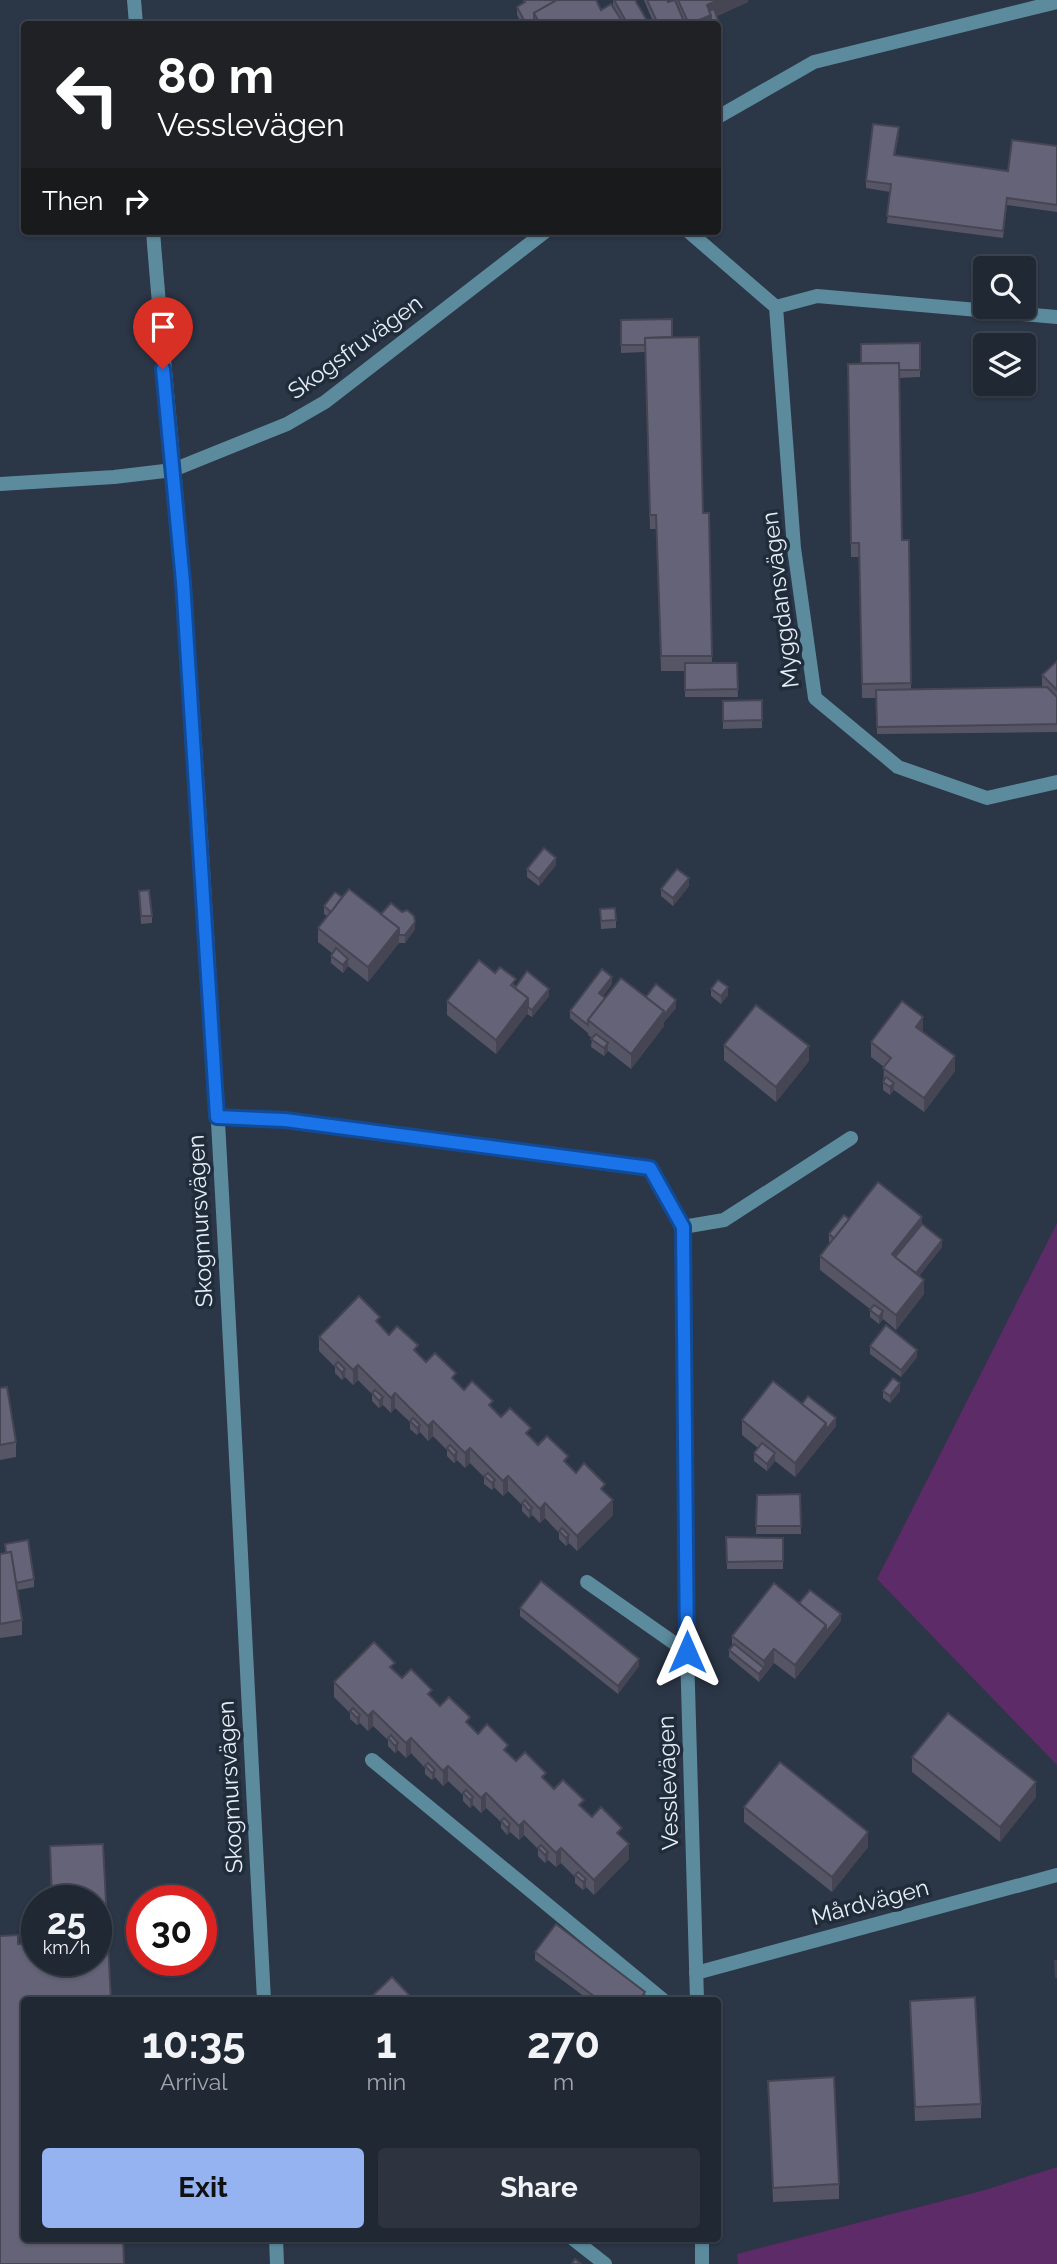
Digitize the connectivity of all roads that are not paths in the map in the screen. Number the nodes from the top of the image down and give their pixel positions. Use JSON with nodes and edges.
{"nodes":[{"id":1,"x":134,"y":0,"type":"edge"},
{"id":2,"x":1057,"y":2,"type":"edge"},
{"id":3,"x":136,"y":21,"type":"edge"},
{"id":4,"x":721,"y":115,"type":"edge"},
{"id":5,"x":152,"y":235,"type":"edge"},
{"id":6,"x":541,"y":235,"type":"edge"},
{"id":7,"x":693,"y":235,"type":"edge"},
{"id":8,"x":776,"y":307,"type":"junction"},
{"id":9,"x":1057,"y":317,"type":"edge"},
{"id":10,"x":173,"y":470,"type":"junction"},
{"id":11,"x":0,"y":484,"type":"edge"},
{"id":12,"x":1057,"y":782,"type":"edge"},
{"id":13,"x":217,"y":1117,"type":"junction"},
{"id":14,"x":851,"y":1138,"type":"dead end"},
{"id":15,"x":683,"y":1227,"type":"junction"},
{"id":16,"x":587,"y":1582,"type":"dead end"},
{"id":17,"x":687,"y":1652,"type":"junction"},
{"id":18,"x":372,"y":1760,"type":"dead end"},
{"id":19,"x":1057,"y":1875,"type":"edge"},
{"id":20,"x":696,"y":1973,"type":"junction"},
{"id":21,"x":264,"y":1997,"type":"edge"},
{"id":22,"x":659,"y":1997,"type":"edge"},
{"id":23,"x":696,"y":1997,"type":"edge"},
{"id":24,"x":276,"y":2242,"type":"edge"},
{"id":25,"x":577,"y":2242,"type":"edge"},
{"id":26,"x":702,"y":2242,"type":"edge"},
{"id":27,"x":278,"y":2264,"type":"edge"},
{"id":28,"x":605,"y":2264,"type":"edge"},
{"id":29,"x":702,"y":2264,"type":"edge"}],
"edges":[{"from":1,"to":3,"type":"street"},
{"from":2,"to":4,"type":"street"},
{"from":5,"to":10,"type":"street","name":"Skogmursvägen"},
{"from":6,"to":10,"type":"street","name":"Skogsfruvägen"},
{"from":7,"to":8,"type":"street"},
{"from":8,"to":9,"type":"street"},
{"from":8,"to":12,"type":"street","name":"Myggdansvägen"},
{"from":10,"to":11,"type":"street","name":"Skogsfruvägen"},
{"from":10,"to":13,"type":"street","name":"Skogmursvägen"},
{"from":13,"to":15,"type":"street","name":"Vesslevägen"},
{"from":13,"to":21,"type":"street","name":"Skogmursvägen"},
{"from":14,"to":15,"type":"street"},
{"from":15,"to":17,"type":"street","name":"Vesslevägen"},
{"from":16,"to":17,"type":"street"},
{"from":17,"to":20,"type":"street","name":"Vesslevägen"},
{"from":18,"to":22,"type":"street"},
{"from":19,"to":20,"type":"street","name":"Mårdvägen"},
{"from":20,"to":23,"type":"street","name":"Vesslevägen"},
{"from":24,"to":27,"type":"street"},
{"from":25,"to":28,"type":"street"},
{"from":26,"to":29,"type":"street"}]}
